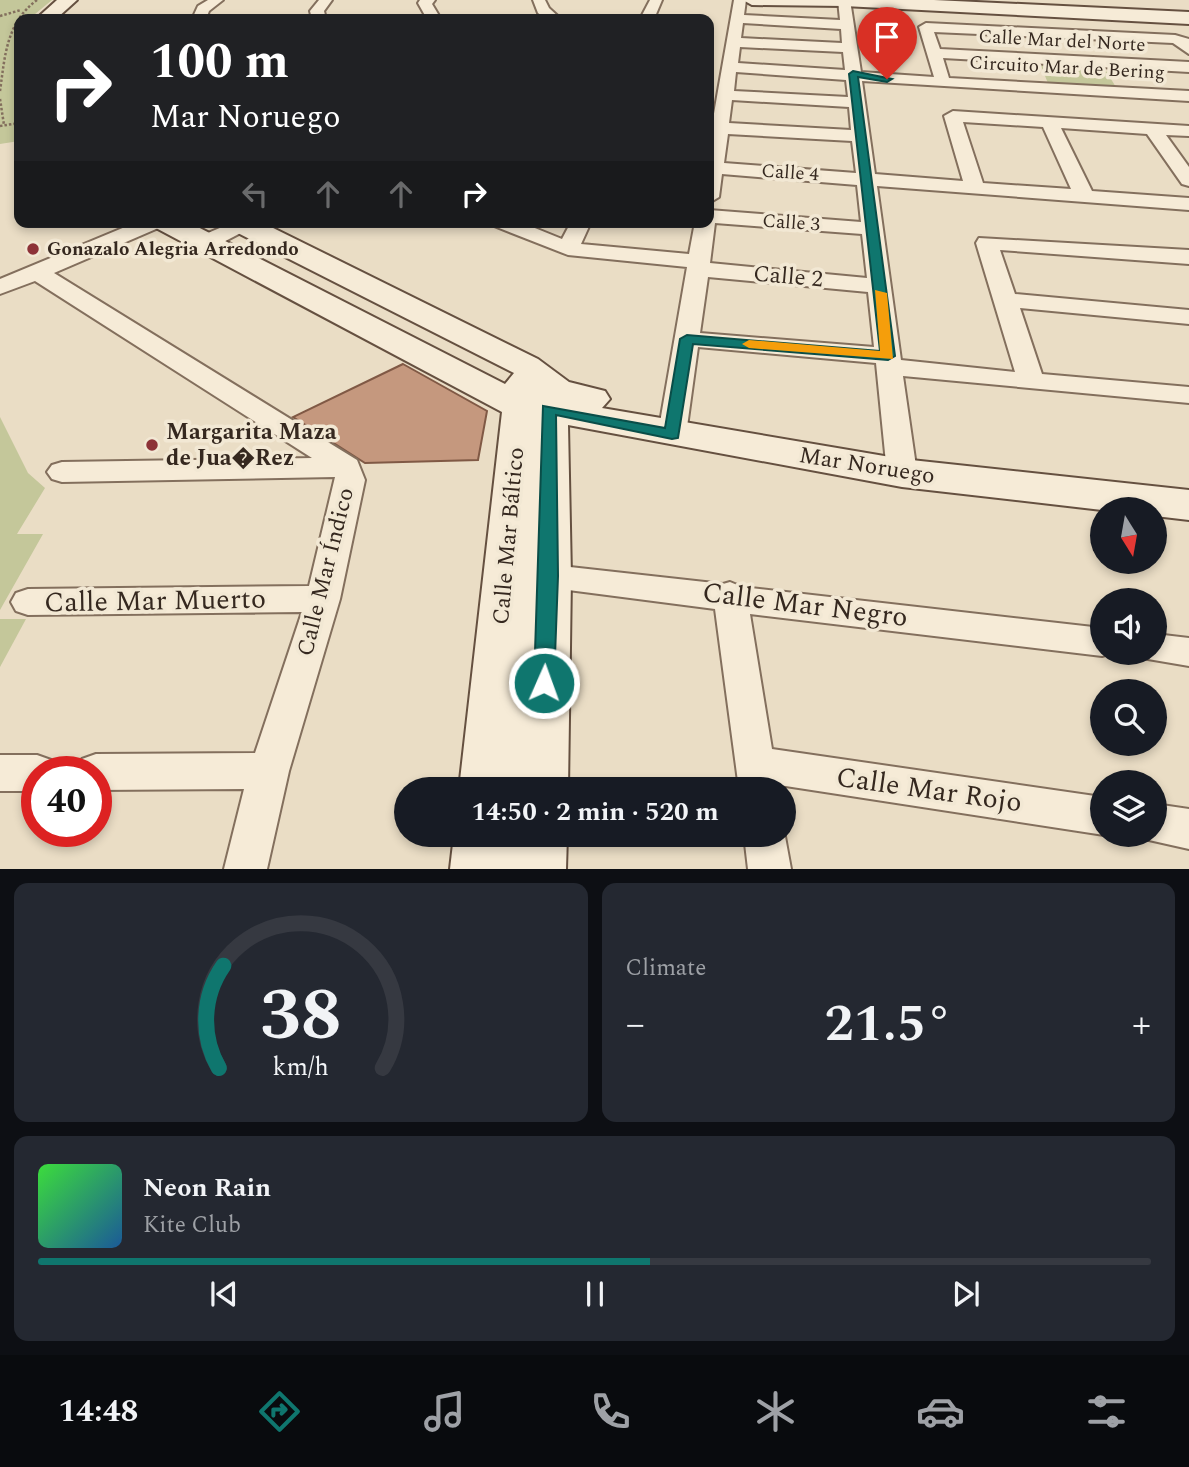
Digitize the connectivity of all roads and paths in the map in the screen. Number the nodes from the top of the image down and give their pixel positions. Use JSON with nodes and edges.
{"nodes":[{"id":1,"x":38,"y":0,"type":"edge"},
{"id":2,"x":217,"y":0,"type":"edge"},
{"id":3,"x":740,"y":0,"type":"edge"},
{"id":4,"x":752,"y":0,"type":"edge"},
{"id":5,"x":891,"y":0,"type":"edge"},
{"id":6,"x":844,"y":1,"type":"edge"},
{"id":7,"x":21,"y":9,"type":"junction"},
{"id":8,"x":1047,"y":9,"type":"junction"},
{"id":9,"x":18,"y":14,"type":"edge"},
{"id":10,"x":201,"y":14,"type":"edge"},
{"id":11,"x":1189,"y":16,"type":"edge"},
{"id":12,"x":1,"y":17,"type":"edge"},
{"id":13,"x":737,"y":19,"type":"junction"},
{"id":14,"x":14,"y":20,"type":"edge"},
{"id":15,"x":12,"y":23,"type":"junction"},
{"id":16,"x":847,"y":25,"type":"junction"},
{"id":17,"x":1062,"y":34,"type":"junction"},
{"id":18,"x":850,"y":48,"type":"junction"},
{"id":19,"x":1189,"y":50,"type":"edge"},
{"id":20,"x":933,"y":53,"type":"junction"},
{"id":21,"x":728,"y":56,"type":"junction"},
{"id":22,"x":1077,"y":61,"type":"junction"},
{"id":23,"x":0,"y":64,"type":"edge"},
{"id":24,"x":4,"y":67,"type":"junction"},
{"id":25,"x":1189,"y":67,"type":"edge"},
{"id":26,"x":853,"y":74,"type":"junction"},
{"id":27,"x":943,"y":82,"type":"junction"},
{"id":28,"x":0,"y":91,"type":"edge"},
{"id":29,"x":1189,"y":96,"type":"edge"},
{"id":30,"x":0,"y":99,"type":"edge"},
{"id":31,"x":857,"y":103,"type":"junction"},
{"id":32,"x":719,"y":110,"type":"edge"},
{"id":33,"x":1049,"y":122,"type":"junction"},
{"id":34,"x":2,"y":126,"type":"edge"},
{"id":35,"x":1152,"y":128,"type":"junction"},
{"id":36,"x":1189,"y":131,"type":"edge"},
{"id":37,"x":861,"y":136,"type":"junction"},
{"id":38,"x":714,"y":154,"type":"edge"},
{"id":39,"x":714,"y":180,"type":"edge"},
{"id":40,"x":1189,"y":180,"type":"edge"},
{"id":41,"x":866,"y":182,"type":"junction"},
{"id":42,"x":975,"y":189,"type":"junction"},
{"id":43,"x":1085,"y":197,"type":"junction"},
{"id":44,"x":1189,"y":204,"type":"edge"},
{"id":45,"x":714,"y":216,"type":"edge"},
{"id":46,"x":142,"y":228,"type":"edge"},
{"id":47,"x":177,"y":228,"type":"edge"},
{"id":48,"x":235,"y":228,"type":"edge"},
{"id":49,"x":254,"y":228,"type":"edge"},
{"id":50,"x":516,"y":228,"type":"edge"},
{"id":51,"x":578,"y":228,"type":"edge"},
{"id":52,"x":704,"y":228,"type":"edge"},
{"id":53,"x":872,"y":229,"type":"junction"},
{"id":54,"x":204,"y":243,"type":"junction"},
{"id":55,"x":568,"y":249,"type":"junction"},
{"id":56,"x":1189,"y":257,"type":"edge"},
{"id":57,"x":698,"y":265,"type":"junction"},
{"id":58,"x":37,"y":272,"type":"junction"},
{"id":59,"x":879,"y":286,"type":"junction"},
{"id":60,"x":0,"y":287,"type":"edge"},
{"id":61,"x":1008,"y":304,"type":"junction"},
{"id":62,"x":1189,"y":317,"type":"edge"},
{"id":63,"x":1189,"y":324,"type":"edge"},
{"id":64,"x":687,"y":339,"type":"junction"},
{"id":65,"x":889,"y":362,"type":"junction"},
{"id":66,"x":1031,"y":380,"type":"junction"},
{"id":67,"x":537,"y":393,"type":"junction"},
{"id":68,"x":1189,"y":395,"type":"edge"},
{"id":69,"x":673,"y":427,"type":"junction"},
{"id":70,"x":901,"y":464,"type":"junction"},
{"id":71,"x":347,"y":467,"type":"junction"},
{"id":72,"x":62,"y":472,"type":"dead end"},
{"id":73,"x":1189,"y":487,"type":"edge"},
{"id":74,"x":1189,"y":505,"type":"edge"},
{"id":75,"x":528,"y":574,"type":"junction"},
{"id":76,"x":730,"y":596,"type":"junction"},
{"id":77,"x":323,"y":599,"type":"junction"},
{"id":78,"x":28,"y":602,"type":"dead end"},
{"id":79,"x":1090,"y":641,"type":"edge"},
{"id":80,"x":1167,"y":649,"type":"edge"},
{"id":81,"x":1189,"y":652,"type":"edge"},
{"id":82,"x":269,"y":771,"type":"junction"},
{"id":83,"x":21,"y":772,"type":"edge"},
{"id":84,"x":112,"y":772,"type":"edge"},
{"id":85,"x":0,"y":773,"type":"edge"},
{"id":86,"x":489,"y":777,"type":"edge"},
{"id":87,"x":539,"y":777,"type":"edge"},
{"id":88,"x":757,"y":777,"type":"edge"},
{"id":89,"x":796,"y":781,"type":"edge"},
{"id":90,"x":1090,"y":815,"type":"edge"},
{"id":91,"x":1167,"y":826,"type":"edge"},
{"id":92,"x":1189,"y":829,"type":"edge"},
{"id":93,"x":482,"y":847,"type":"edge"},
{"id":94,"x":537,"y":847,"type":"edge"},
{"id":95,"x":767,"y":847,"type":"edge"},
{"id":96,"x":245,"y":869,"type":"edge"},
{"id":97,"x":480,"y":869,"type":"edge"},
{"id":98,"x":536,"y":869,"type":"edge"},
{"id":99,"x":770,"y":869,"type":"edge"}],
"edges":[{"from":1,"to":7,"type":"path"},
{"from":2,"to":10,"type":"street"},
{"from":3,"to":13,"type":"street"},
{"from":4,"to":6,"type":"street"},
{"from":5,"to":8,"type":"street"},
{"from":6,"to":8,"type":"street"},
{"from":6,"to":16,"type":"street"},
{"from":7,"to":9,"type":"path"},
{"from":7,"to":12,"type":"path"},
{"from":8,"to":11,"type":"street"},
{"from":8,"to":17,"type":"street"},
{"from":12,"to":15,"type":"path"},
{"from":13,"to":16,"type":"street"},
{"from":13,"to":21,"type":"street"},
{"from":14,"to":15,"type":"path"},
{"from":15,"to":24,"type":"path"},
{"from":16,"to":18,"type":"street"},
{"from":17,"to":19,"type":"street","name":"Circuito Mar de Bering"},
{"from":17,"to":20,"type":"street","name":"Circuito Mar de Bering"},
{"from":17,"to":22,"type":"street"},
{"from":18,"to":21,"type":"street"},
{"from":18,"to":26,"type":"street"},
{"from":20,"to":22,"type":"street","name":"Calle Mar del Norte"},
{"from":20,"to":27,"type":"street","name":"Circuito Mar de Bering"},
{"from":21,"to":26,"type":"street","name":"Circuito Mar de Bering"},
{"from":21,"to":32,"type":"street"},
{"from":22,"to":25,"type":"street","name":"Calle Mar del Norte"},
{"from":23,"to":24,"type":"path"},
{"from":24,"to":28,"type":"path"},
{"from":26,"to":27,"type":"street","name":"Circuito Mar de Bering"},
{"from":26,"to":31,"type":"street"},
{"from":27,"to":29,"type":"street","name":"Circuito Mar de Bering"},
{"from":30,"to":34,"type":"path"},
{"from":31,"to":32,"type":"street"},
{"from":31,"to":37,"type":"street"},
{"from":32,"to":37,"type":"street"},
{"from":32,"to":38,"type":"street"},
{"from":33,"to":35,"type":"street"},
{"from":33,"to":42,"type":"street"},
{"from":33,"to":43,"type":"street"},
{"from":35,"to":36,"type":"street"},
{"from":35,"to":40,"type":"street"},
{"from":37,"to":41,"type":"street"},
{"from":39,"to":41,"type":"street","name":"Calle 4"},
{"from":41,"to":42,"type":"street","name":"Calle 4"},
{"from":41,"to":53,"type":"street"},
{"from":42,"to":43,"type":"street","name":"Calle 4"},
{"from":43,"to":44,"type":"street","name":"Calle 4"},
{"from":45,"to":53,"type":"street","name":"Calle 3"},
{"from":46,"to":58,"type":"street"},
{"from":47,"to":54,"type":"street"},
{"from":48,"to":54,"type":"street"},
{"from":49,"to":67,"type":"street"},
{"from":50,"to":55,"type":"street","name":"Calle 2"},
{"from":51,"to":55,"type":"street"},
{"from":52,"to":57,"type":"street"},
{"from":53,"to":59,"type":"street"},
{"from":54,"to":67,"type":"street"},
{"from":55,"to":57,"type":"street","name":"Calle 2"},
{"from":56,"to":61,"type":"street"},
{"from":57,"to":59,"type":"street","name":"Calle 2"},
{"from":57,"to":64,"type":"street"},
{"from":58,"to":60,"type":"street"},
{"from":58,"to":71,"type":"street","name":"Calle Mar Índico"},
{"from":59,"to":65,"type":"street"},
{"from":61,"to":62,"type":"street"},
{"from":61,"to":63,"type":"street"},
{"from":61,"to":66,"type":"street"},
{"from":64,"to":65,"type":"street"},
{"from":64,"to":69,"type":"street"},
{"from":65,"to":66,"type":"street"},
{"from":65,"to":70,"type":"street"},
{"from":66,"to":68,"type":"street"},
{"from":67,"to":69,"type":"street","name":"Mar Noruego"},
{"from":67,"to":75,"type":"street","name":"Calle Mar Báltico"},
{"from":69,"to":70,"type":"street","name":"Mar Noruego"},
{"from":70,"to":73,"type":"street","name":"Mar Noruego"},
{"from":70,"to":74,"type":"street","name":"Mar Noruego"},
{"from":71,"to":72,"type":"street"},
{"from":71,"to":77,"type":"street","name":"Calle Mar Índico"},
{"from":75,"to":76,"type":"street","name":"Calle Mar Negro"},
{"from":75,"to":86,"type":"street","name":"Calle Mar Báltico"},
{"from":75,"to":87,"type":"street","name":"Calle Mar Báltico"},
{"from":76,"to":79,"type":"street","name":"Calle Mar Negro"},
{"from":76,"to":88,"type":"street"},
{"from":77,"to":78,"type":"street","name":"Calle Mar Muerto"},
{"from":77,"to":82,"type":"street","name":"Calle Mar Índico"},
{"from":80,"to":81,"type":"street"},
{"from":82,"to":84,"type":"street"},
{"from":82,"to":96,"type":"street","name":"Calle Mar Índico"},
{"from":83,"to":85,"type":"street"},
{"from":89,"to":90,"type":"street","name":"Calle Mar Rojo"},
{"from":91,"to":92,"type":"street"},
{"from":93,"to":97,"type":"street"},
{"from":94,"to":98,"type":"street"},
{"from":95,"to":99,"type":"street"}]}
